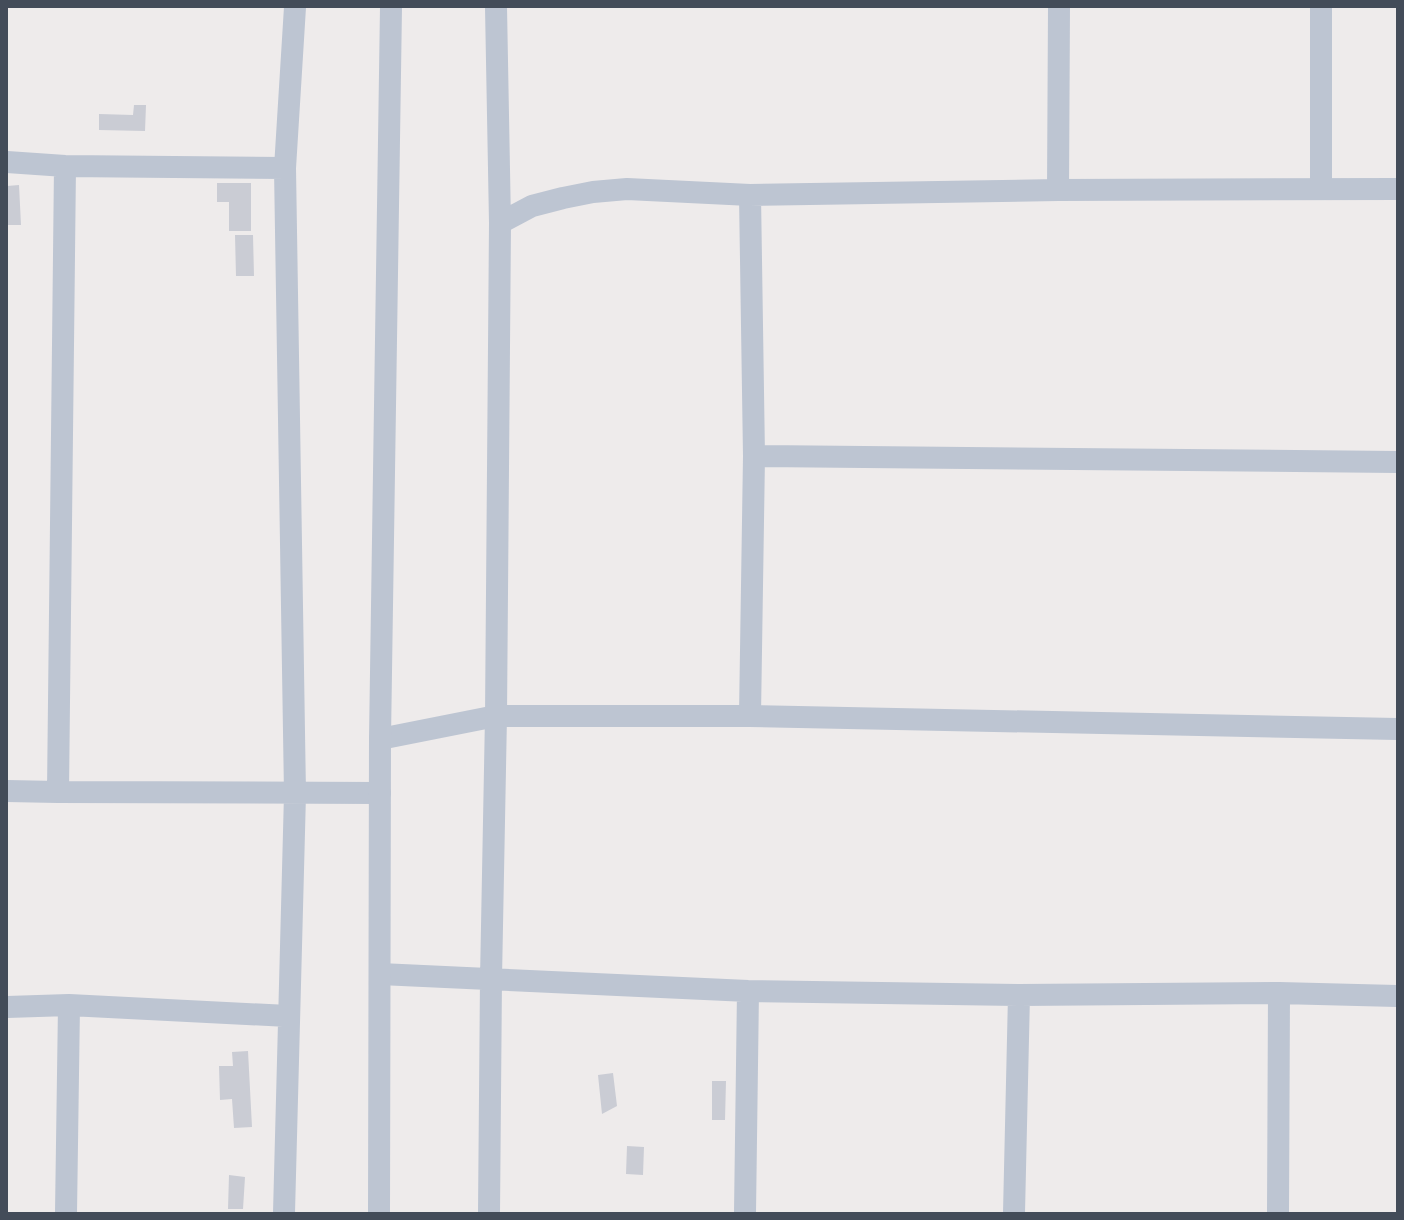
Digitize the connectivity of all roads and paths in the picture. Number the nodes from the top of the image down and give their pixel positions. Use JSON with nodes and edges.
{"nodes":[{"id":1,"x":296,"y":7,"type":"edge"},
{"id":2,"x":391,"y":7,"type":"edge"},
{"id":3,"x":496,"y":7,"type":"edge"},
{"id":4,"x":1059,"y":7,"type":"edge"},
{"id":5,"x":1321,"y":7,"type":"edge"},
{"id":6,"x":7,"y":162,"type":"edge"},
{"id":7,"x":65,"y":166,"type":"junction"},
{"id":8,"x":285,"y":168,"type":"junction"},
{"id":9,"x":1321,"y":189,"type":"junction"},
{"id":10,"x":1397,"y":189,"type":"edge"},
{"id":11,"x":1058,"y":190,"type":"junction"},
{"id":12,"x":750,"y":195,"type":"junction"},
{"id":13,"x":500,"y":223,"type":"junction"},
{"id":14,"x":754,"y":456,"type":"junction"},
{"id":15,"x":1397,"y":462,"type":"edge"},
{"id":16,"x":496,"y":716,"type":"junction"},
{"id":17,"x":750,"y":716,"type":"junction"},
{"id":18,"x":1397,"y":729,"type":"edge"},
{"id":19,"x":380,"y":739,"type":"junction"},
{"id":20,"x":7,"y":791,"type":"edge"},
{"id":21,"x":58,"y":792,"type":"junction"},
{"id":22,"x":380,"y":793,"type":"junction"},
{"id":23,"x":294,"y":794,"type":"junction"},
{"id":24,"x":380,"y":974,"type":"junction"},
{"id":25,"x":491,"y":979,"type":"junction"},
{"id":26,"x":748,"y":991,"type":"junction"},
{"id":27,"x":1279,"y":993,"type":"junction"},
{"id":28,"x":1018,"y":994,"type":"junction"},
{"id":29,"x":1397,"y":996,"type":"edge"},
{"id":30,"x":68,"y":1005,"type":"junction"},
{"id":31,"x":7,"y":1007,"type":"edge"},
{"id":32,"x":288,"y":1016,"type":"junction"},
{"id":33,"x":66,"y":1213,"type":"edge"},
{"id":34,"x":284,"y":1213,"type":"edge"},
{"id":35,"x":379,"y":1213,"type":"edge"},
{"id":36,"x":489,"y":1213,"type":"edge"},
{"id":37,"x":745,"y":1213,"type":"edge"},
{"id":38,"x":1014,"y":1213,"type":"edge"},
{"id":39,"x":1278,"y":1213,"type":"edge"}],
"edges":[{"from":1,"to":8,"type":"street"},
{"from":2,"to":19,"type":"street"},
{"from":3,"to":13,"type":"street"},
{"from":4,"to":11,"type":"street"},
{"from":5,"to":9,"type":"street"},
{"from":6,"to":7,"type":"street"},
{"from":7,"to":8,"type":"street"},
{"from":7,"to":21,"type":"street"},
{"from":8,"to":23,"type":"street"},
{"from":9,"to":10,"type":"street"},
{"from":9,"to":11,"type":"street"},
{"from":11,"to":12,"type":"street"},
{"from":12,"to":13,"type":"street"},
{"from":12,"to":14,"type":"street"},
{"from":13,"to":16,"type":"street"},
{"from":14,"to":15,"type":"street"},
{"from":14,"to":17,"type":"street"},
{"from":16,"to":17,"type":"street"},
{"from":16,"to":19,"type":"street"},
{"from":16,"to":25,"type":"street"},
{"from":17,"to":18,"type":"street"},
{"from":19,"to":22,"type":"street"},
{"from":20,"to":21,"type":"street"},
{"from":21,"to":23,"type":"street"},
{"from":22,"to":23,"type":"street"},
{"from":22,"to":24,"type":"street"},
{"from":23,"to":32,"type":"street"},
{"from":24,"to":25,"type":"street"},
{"from":24,"to":35,"type":"street"},
{"from":25,"to":26,"type":"street"},
{"from":25,"to":36,"type":"street"},
{"from":26,"to":28,"type":"street"},
{"from":26,"to":37,"type":"street"},
{"from":27,"to":28,"type":"street"},
{"from":27,"to":29,"type":"street"},
{"from":27,"to":39,"type":"street"},
{"from":28,"to":38,"type":"street"},
{"from":30,"to":31,"type":"street"},
{"from":30,"to":32,"type":"street"},
{"from":30,"to":33,"type":"street"},
{"from":32,"to":34,"type":"street"}]}
